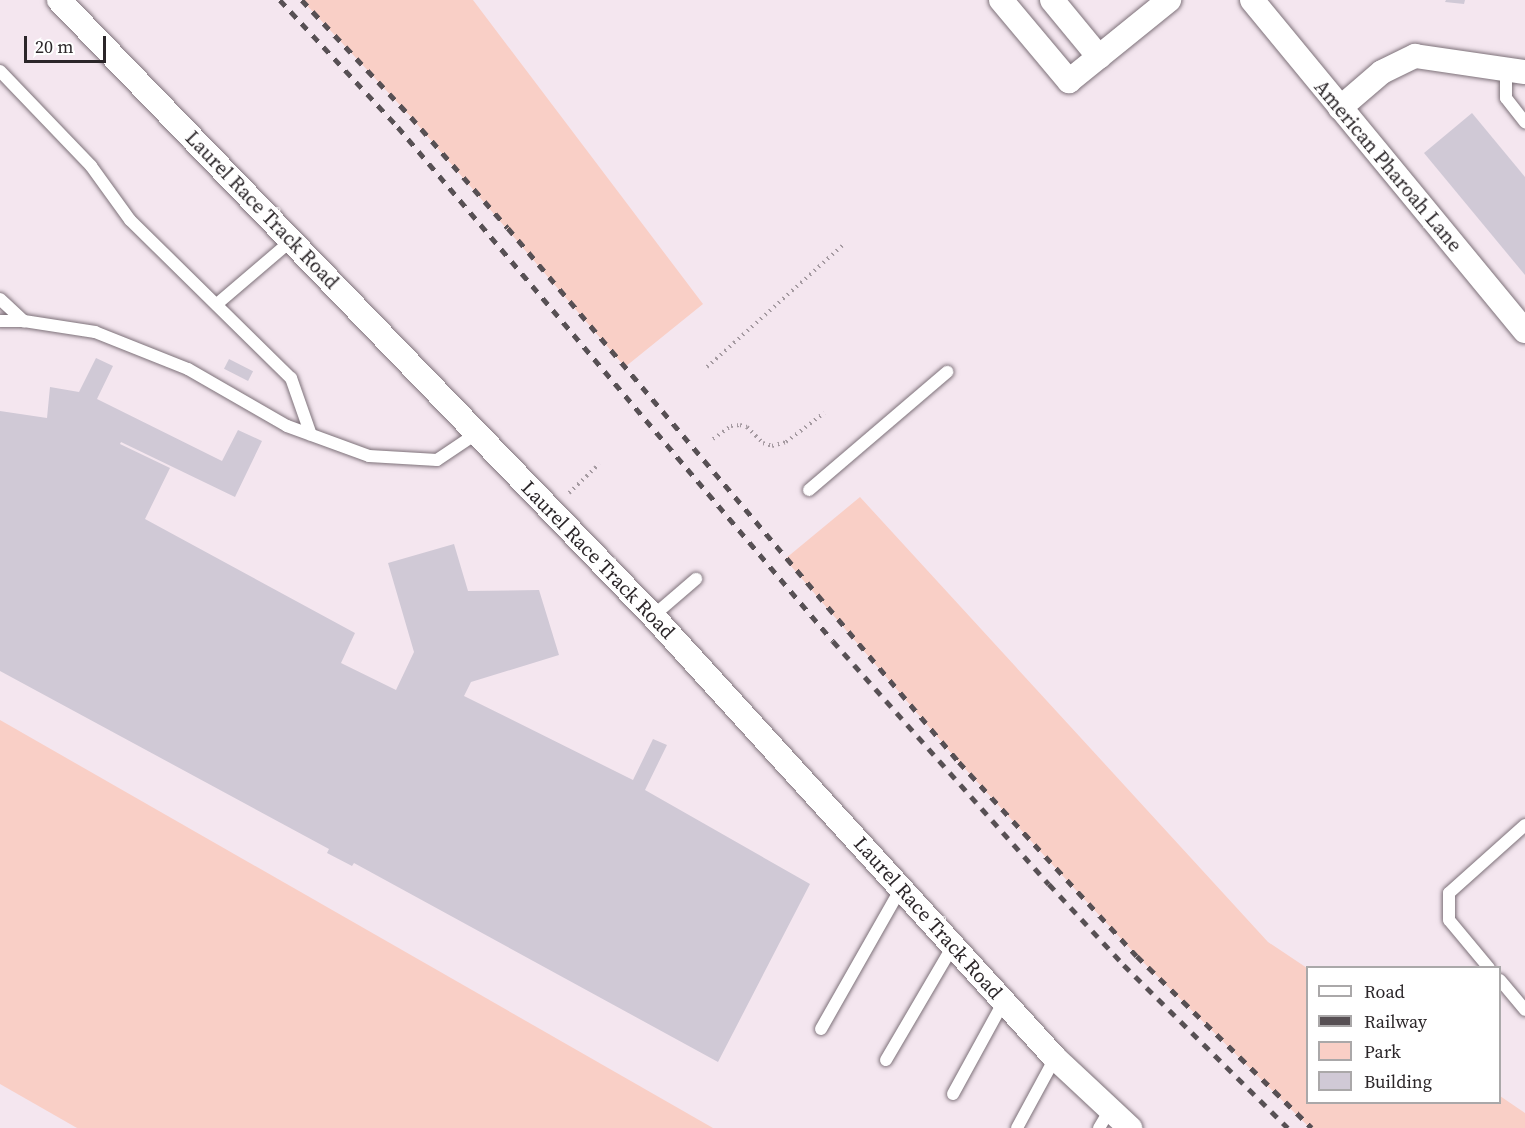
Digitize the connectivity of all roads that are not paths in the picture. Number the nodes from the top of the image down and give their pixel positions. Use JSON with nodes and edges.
{"nodes":[{"id":1,"x":59,"y":0,"type":"edge"},
{"id":2,"x":1001,"y":0,"type":"edge"},
{"id":3,"x":1052,"y":0,"type":"edge"},
{"id":4,"x":1169,"y":0,"type":"edge"},
{"id":5,"x":1252,"y":0,"type":"edge"},
{"id":6,"x":1099,"y":57,"type":"junction"},
{"id":7,"x":1515,"y":70,"type":"edge"},
{"id":8,"x":0,"y":71,"type":"edge"},
{"id":9,"x":1340,"y":108,"type":"junction"},
{"id":10,"x":1525,"y":122,"type":"edge"},
{"id":11,"x":292,"y":240,"type":"junction"},
{"id":12,"x":0,"y":298,"type":"edge"},
{"id":13,"x":217,"y":304,"type":"junction"},
{"id":14,"x":0,"y":321,"type":"edge"},
{"id":15,"x":24,"y":321,"type":"junction"},
{"id":16,"x":1525,"y":331,"type":"edge"},
{"id":17,"x":947,"y":372,"type":"dead end"},
{"id":18,"x":477,"y":433,"type":"junction"},
{"id":19,"x":311,"y":435,"type":"junction"},
{"id":20,"x":809,"y":490,"type":"dead end"},
{"id":21,"x":696,"y":579,"type":"dead end"},
{"id":22,"x":653,"y":616,"type":"junction"},
{"id":23,"x":1525,"y":825,"type":"edge"},
{"id":24,"x":901,"y":888,"type":"junction"},
{"id":25,"x":953,"y":946,"type":"junction"},
{"id":26,"x":1487,"y":966,"type":"edge"},
{"id":27,"x":1501,"y":981,"type":"edge"},
{"id":28,"x":1004,"y":1001,"type":"junction"},
{"id":29,"x":1525,"y":1010,"type":"edge"},
{"id":30,"x":821,"y":1029,"type":"dead end"},
{"id":31,"x":1055,"y":1058,"type":"junction"},
{"id":32,"x":886,"y":1060,"type":"dead end"},
{"id":33,"x":953,"y":1094,"type":"dead end"},
{"id":34,"x":1104,"y":1119,"type":"edge"},
{"id":35,"x":1017,"y":1128,"type":"edge"},
{"id":36,"x":1130,"y":1128,"type":"edge"}],
"edges":[{"from":1,"to":11,"type":"street","name":"Laurel Race Track Road"},
{"from":2,"to":6,"type":"street"},
{"from":3,"to":6,"type":"street"},
{"from":4,"to":6,"type":"street"},
{"from":5,"to":9,"type":"street","name":"American Pharoah Lane"},
{"from":7,"to":9,"type":"street"},
{"from":7,"to":10,"type":"lane"},
{"from":8,"to":13,"type":"lane"},
{"from":9,"to":16,"type":"street","name":"American Pharoah Lane"},
{"from":11,"to":13,"type":"lane"},
{"from":11,"to":18,"type":"street","name":"Laurel Race Track Road"},
{"from":12,"to":15,"type":"lane"},
{"from":13,"to":19,"type":"lane"},
{"from":14,"to":15,"type":"lane"},
{"from":15,"to":19,"type":"lane"},
{"from":17,"to":20,"type":"lane"},
{"from":18,"to":19,"type":"lane"},
{"from":18,"to":22,"type":"street","name":"Laurel Race Track Road"},
{"from":21,"to":22,"type":"lane"},
{"from":22,"to":24,"type":"street","name":"Laurel Race Track Road"},
{"from":23,"to":26,"type":"lane"},
{"from":24,"to":25,"type":"street","name":"Laurel Race Track Road"},
{"from":24,"to":30,"type":"lane"},
{"from":25,"to":28,"type":"street","name":"Laurel Race Track Road"},
{"from":25,"to":32,"type":"lane"},
{"from":27,"to":29,"type":"lane"},
{"from":28,"to":31,"type":"street","name":"Laurel Race Track Road"},
{"from":28,"to":33,"type":"lane"},
{"from":31,"to":34,"type":"street","name":"Laurel Race Track Road"},
{"from":31,"to":35,"type":"lane"},
{"from":34,"to":36,"type":"street","name":"Laurel Race Track Road"}]}
